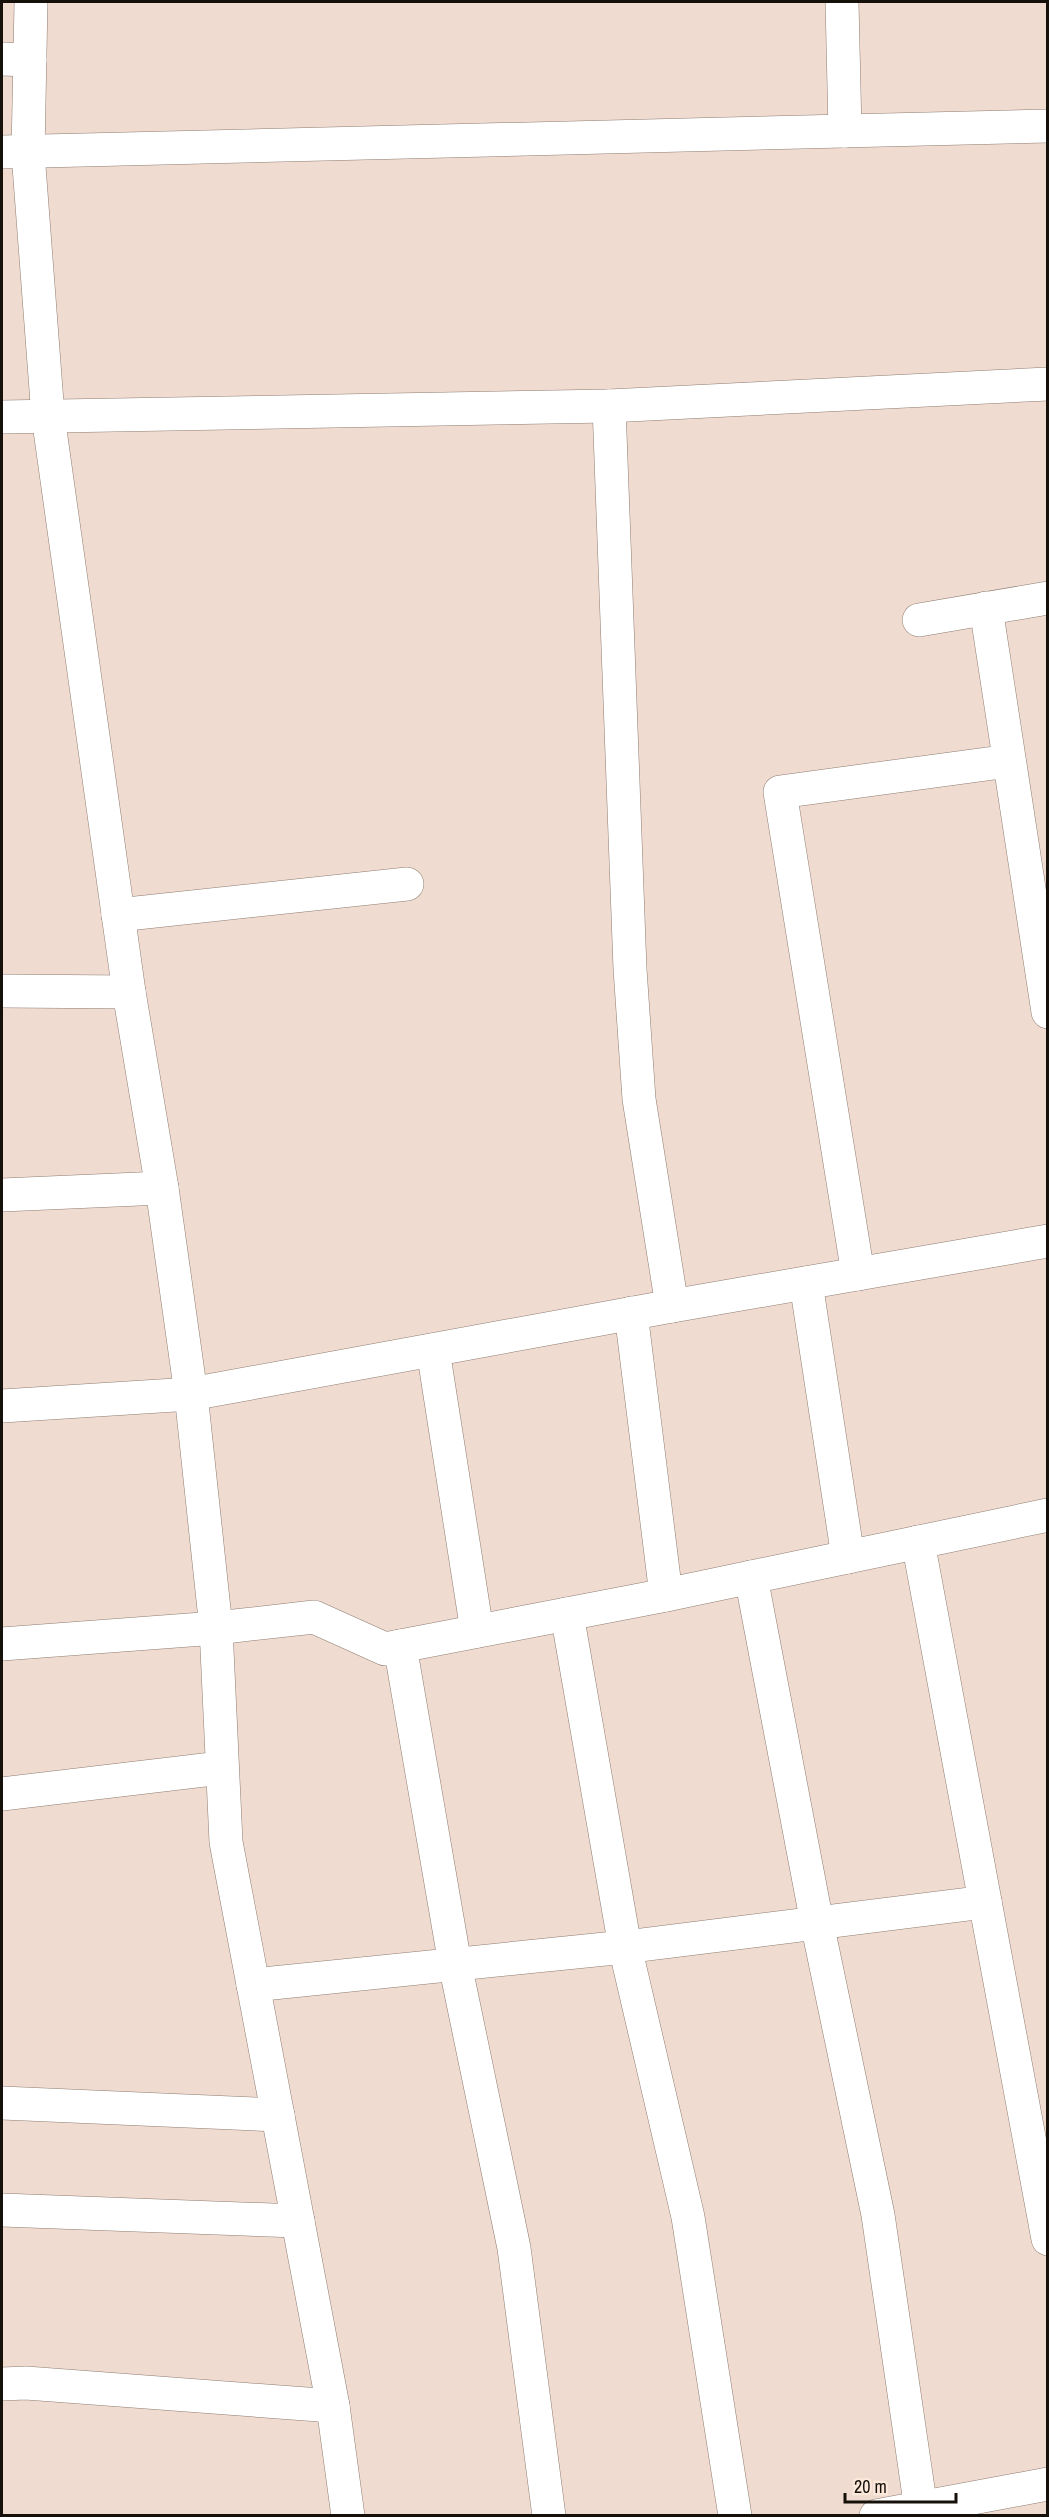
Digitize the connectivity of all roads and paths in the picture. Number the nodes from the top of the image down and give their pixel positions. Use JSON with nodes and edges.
{"nodes":[{"id":1,"x":31,"y":2,"type":"edge"},
{"id":2,"x":842,"y":2,"type":"edge"},
{"id":3,"x":16,"y":60,"type":"edge"},
{"id":4,"x":1047,"y":126,"type":"edge"},
{"id":5,"x":845,"y":131,"type":"junction"},
{"id":6,"x":15,"y":152,"type":"edge"},
{"id":7,"x":1047,"y":384,"type":"edge"},
{"id":8,"x":609,"y":406,"type":"junction"},
{"id":9,"x":48,"y":416,"type":"junction"},
{"id":10,"x":2,"y":417,"type":"edge"},
{"id":11,"x":1047,"y":598,"type":"edge"},
{"id":12,"x":986,"y":608,"type":"junction"},
{"id":13,"x":920,"y":620,"type":"dead end"},
{"id":14,"x":1009,"y":761,"type":"junction"},
{"id":15,"x":406,"y":884,"type":"dead end"},
{"id":16,"x":118,"y":915,"type":"junction"},
{"id":17,"x":2,"y":991,"type":"edge"},
{"id":18,"x":129,"y":992,"type":"junction"},
{"id":19,"x":1047,"y":1012,"type":"edge"},
{"id":20,"x":162,"y":1188,"type":"junction"},
{"id":21,"x":2,"y":1195,"type":"edge"},
{"id":22,"x":1047,"y":1241,"type":"edge"},
{"id":23,"x":858,"y":1274,"type":"junction"},
{"id":24,"x":806,"y":1283,"type":"junction"},
{"id":25,"x":672,"y":1306,"type":"junction"},
{"id":26,"x":631,"y":1314,"type":"junction"},
{"id":27,"x":433,"y":1350,"type":"junction"},
{"id":28,"x":191,"y":1394,"type":"junction"},
{"id":29,"x":2,"y":1406,"type":"edge"},
{"id":30,"x":1047,"y":1515,"type":"edge"},
{"id":31,"x":918,"y":1542,"type":"junction"},
{"id":32,"x":848,"y":1557,"type":"junction"},
{"id":33,"x":751,"y":1577,"type":"junction"},
{"id":34,"x":666,"y":1595,"type":"junction"},
{"id":35,"x":567,"y":1614,"type":"junction"},
{"id":36,"x":216,"y":1628,"type":"junction"},
{"id":37,"x":477,"y":1632,"type":"junction"},
{"id":38,"x":2,"y":1644,"type":"edge"},
{"id":39,"x":400,"y":1646,"type":"junction"},
{"id":40,"x":221,"y":1768,"type":"junction"},
{"id":41,"x":2,"y":1794,"type":"edge"},
{"id":42,"x":985,"y":1902,"type":"junction"},
{"id":43,"x":817,"y":1923,"type":"junction"},
{"id":44,"x":625,"y":1947,"type":"junction"},
{"id":45,"x":455,"y":1964,"type":"junction"},
{"id":46,"x":253,"y":1985,"type":"junction"},
{"id":47,"x":2,"y":2103,"type":"edge"},
{"id":48,"x":278,"y":2115,"type":"junction"},
{"id":49,"x":2,"y":2210,"type":"edge"},
{"id":50,"x":298,"y":2221,"type":"junction"},
{"id":51,"x":1047,"y":2239,"type":"edge"},
{"id":52,"x":2,"y":2384,"type":"edge"},
{"id":53,"x":333,"y":2406,"type":"junction"},
{"id":54,"x":1047,"y":2484,"type":"edge"},
{"id":55,"x":921,"y":2511,"type":"edge"},
{"id":56,"x":348,"y":2516,"type":"edge"},
{"id":57,"x":549,"y":2516,"type":"edge"},
{"id":58,"x":735,"y":2516,"type":"edge"},
{"id":59,"x":876,"y":2516,"type":"edge"}],
"edges":[{"from":1,"to":3,"type":"street"},
{"from":2,"to":5,"type":"street"},
{"from":3,"to":6,"type":"street"},
{"from":4,"to":5,"type":"street"},
{"from":5,"to":6,"type":"street"},
{"from":6,"to":9,"type":"street"},
{"from":7,"to":8,"type":"street"},
{"from":8,"to":9,"type":"street"},
{"from":8,"to":25,"type":"street"},
{"from":9,"to":10,"type":"street"},
{"from":9,"to":16,"type":"street"},
{"from":11,"to":12,"type":"street"},
{"from":12,"to":13,"type":"street"},
{"from":12,"to":14,"type":"street"},
{"from":14,"to":19,"type":"street"},
{"from":14,"to":23,"type":"street"},
{"from":15,"to":16,"type":"street"},
{"from":16,"to":18,"type":"street"},
{"from":17,"to":18,"type":"street"},
{"from":18,"to":20,"type":"street"},
{"from":20,"to":21,"type":"street"},
{"from":20,"to":28,"type":"street"},
{"from":22,"to":23,"type":"street"},
{"from":23,"to":24,"type":"street"},
{"from":24,"to":25,"type":"street"},
{"from":24,"to":32,"type":"street"},
{"from":25,"to":26,"type":"street"},
{"from":26,"to":27,"type":"street"},
{"from":26,"to":34,"type":"street"},
{"from":27,"to":28,"type":"street"},
{"from":27,"to":37,"type":"street"},
{"from":28,"to":29,"type":"street"},
{"from":28,"to":36,"type":"street"},
{"from":30,"to":31,"type":"street"},
{"from":31,"to":32,"type":"street"},
{"from":31,"to":42,"type":"street"},
{"from":32,"to":33,"type":"street"},
{"from":33,"to":34,"type":"street"},
{"from":33,"to":43,"type":"street"},
{"from":34,"to":35,"type":"street"},
{"from":35,"to":37,"type":"street"},
{"from":35,"to":44,"type":"street"},
{"from":36,"to":38,"type":"street"},
{"from":36,"to":39,"type":"street"},
{"from":36,"to":40,"type":"street"},
{"from":37,"to":39,"type":"street"},
{"from":39,"to":45,"type":"street"},
{"from":40,"to":41,"type":"street"},
{"from":40,"to":46,"type":"street"},
{"from":42,"to":43,"type":"street"},
{"from":42,"to":51,"type":"street"},
{"from":43,"to":44,"type":"street"},
{"from":43,"to":55,"type":"street"},
{"from":44,"to":45,"type":"street"},
{"from":44,"to":58,"type":"street"},
{"from":45,"to":46,"type":"street"},
{"from":45,"to":57,"type":"street"},
{"from":46,"to":48,"type":"street"},
{"from":47,"to":48,"type":"street"},
{"from":48,"to":50,"type":"street"},
{"from":49,"to":50,"type":"street"},
{"from":50,"to":53,"type":"street"},
{"from":52,"to":53,"type":"street"},
{"from":53,"to":56,"type":"street"},
{"from":54,"to":55,"type":"street"},
{"from":55,"to":59,"type":"street"}]}
